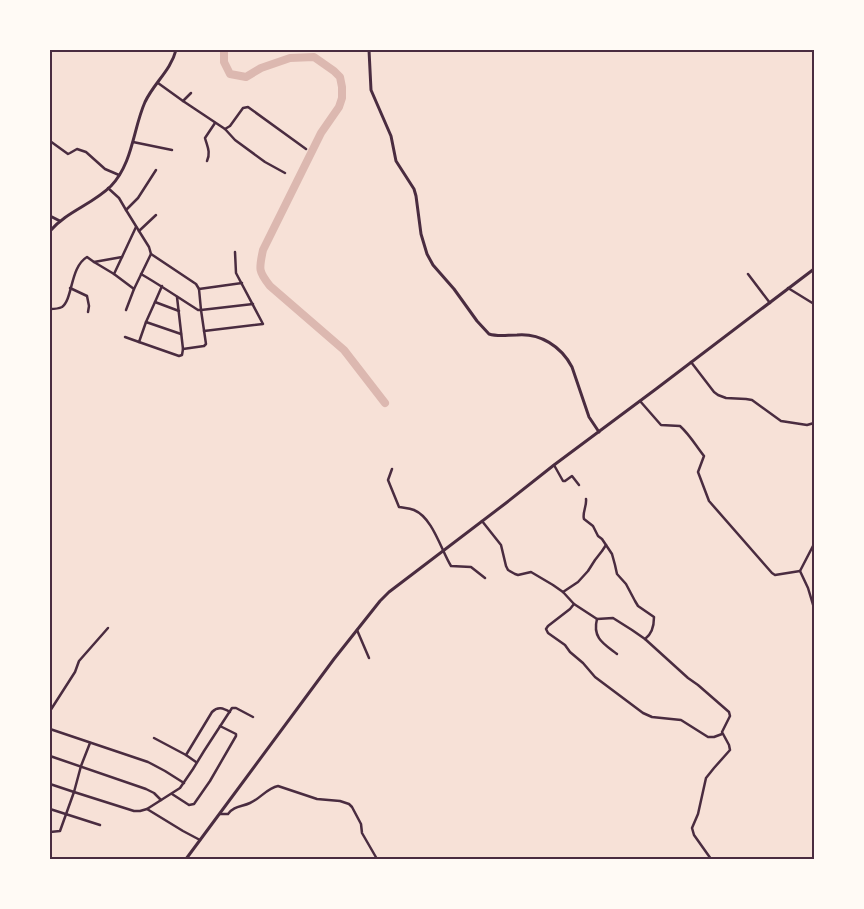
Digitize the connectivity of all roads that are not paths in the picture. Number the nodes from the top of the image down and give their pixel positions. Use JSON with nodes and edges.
{"nodes":[{"id":1,"x":176,"y":50,"type":"edge"},
{"id":2,"x":368,"y":50,"type":"edge"},
{"id":3,"x":158,"y":83,"type":"junction"},
{"id":4,"x":191,"y":93,"type":"dead end"},
{"id":5,"x":183,"y":101,"type":"junction"},
{"id":6,"x":215,"y":123,"type":"junction"},
{"id":7,"x":225,"y":129,"type":"junction"},
{"id":8,"x":50,"y":141,"type":"edge"},
{"id":9,"x":133,"y":142,"type":"junction"},
{"id":10,"x":306,"y":149,"type":"dead end"},
{"id":11,"x":172,"y":150,"type":"dead end"},
{"id":12,"x":207,"y":160,"type":"dead end"},
{"id":13,"x":156,"y":170,"type":"dead end"},
{"id":14,"x":285,"y":173,"type":"dead end"},
{"id":15,"x":119,"y":175,"type":"junction"},
{"id":16,"x":108,"y":188,"type":"junction"},
{"id":17,"x":126,"y":210,"type":"junction"},
{"id":18,"x":156,"y":215,"type":"dead end"},
{"id":19,"x":50,"y":216,"type":"edge"},
{"id":20,"x":60,"y":221,"type":"junction"},
{"id":21,"x":136,"y":227,"type":"junction"},
{"id":22,"x":139,"y":230,"type":"junction"},
{"id":23,"x":50,"y":231,"type":"edge"},
{"id":24,"x":235,"y":252,"type":"dead end"},
{"id":25,"x":150,"y":254,"type":"junction"},
{"id":26,"x":122,"y":257,"type":"junction"},
{"id":27,"x":94,"y":262,"type":"junction"},
{"id":28,"x":814,"y":269,"type":"edge"},
{"id":29,"x":114,"y":274,"type":"junction"},
{"id":30,"x":141,"y":274,"type":"junction"},
{"id":31,"x":748,"y":274,"type":"dead end"},
{"id":32,"x":242,"y":284,"type":"junction"},
{"id":33,"x":162,"y":286,"type":"junction"},
{"id":34,"x":70,"y":288,"type":"junction"},
{"id":35,"x":788,"y":288,"type":"junction"},
{"id":36,"x":134,"y":289,"type":"junction"},
{"id":37,"x":199,"y":289,"type":"junction"},
{"id":38,"x":178,"y":298,"type":"junction"},
{"id":39,"x":154,"y":302,"type":"junction"},
{"id":40,"x":770,"y":303,"type":"junction"},
{"id":41,"x":253,"y":304,"type":"junction"},
{"id":42,"x":814,"y":304,"type":"edge"},
{"id":43,"x":50,"y":309,"type":"edge"},
{"id":44,"x":126,"y":310,"type":"dead end"},
{"id":45,"x":201,"y":310,"type":"junction"},
{"id":46,"x":179,"y":311,"type":"junction"},
{"id":47,"x":88,"y":312,"type":"dead end"},
{"id":48,"x":146,"y":322,"type":"junction"},
{"id":49,"x":204,"y":331,"type":"junction"},
{"id":50,"x":182,"y":334,"type":"junction"},
{"id":51,"x":125,"y":337,"type":"dead end"},
{"id":52,"x":139,"y":342,"type":"junction"},
{"id":53,"x":184,"y":349,"type":"junction"},
{"id":54,"x":691,"y":362,"type":"junction"},
{"id":55,"x":640,"y":401,"type":"junction"},
{"id":56,"x":814,"y":423,"type":"edge"},
{"id":57,"x":599,"y":432,"type":"junction"},
{"id":58,"x":554,"y":465,"type":"junction"},
{"id":59,"x":392,"y":469,"type":"dead end"},
{"id":60,"x":579,"y":485,"type":"dead end"},
{"id":61,"x":586,"y":499,"type":"dead end"},
{"id":62,"x":482,"y":521,"type":"junction"},
{"id":63,"x":814,"y":544,"type":"edge"},
{"id":64,"x":606,"y":545,"type":"junction"},
{"id":65,"x":444,"y":551,"type":"junction"},
{"id":66,"x":800,"y":571,"type":"junction"},
{"id":67,"x":485,"y":578,"type":"dead end"},
{"id":68,"x":563,"y":592,"type":"junction"},
{"id":69,"x":574,"y":604,"type":"junction"},
{"id":70,"x":814,"y":608,"type":"edge"},
{"id":71,"x":598,"y":619,"type":"junction"},
{"id":72,"x":108,"y":628,"type":"dead end"},
{"id":73,"x":357,"y":630,"type":"junction"},
{"id":74,"x":645,"y":638,"type":"junction"},
{"id":75,"x":617,"y":654,"type":"dead end"},
{"id":76,"x":369,"y":658,"type":"dead end"},
{"id":77,"x":50,"y":711,"type":"edge"},
{"id":78,"x":228,"y":711,"type":"junction"},
{"id":79,"x":253,"y":717,"type":"dead end"},
{"id":80,"x":220,"y":726,"type":"junction"},
{"id":81,"x":50,"y":729,"type":"edge"},
{"id":82,"x":722,"y":734,"type":"junction"},
{"id":83,"x":154,"y":738,"type":"dead end"},
{"id":84,"x":90,"y":743,"type":"junction"},
{"id":85,"x":186,"y":755,"type":"junction"},
{"id":86,"x":50,"y":756,"type":"edge"},
{"id":87,"x":197,"y":762,"type":"junction"},
{"id":88,"x":81,"y":766,"type":"junction"},
{"id":89,"x":184,"y":783,"type":"junction"},
{"id":90,"x":50,"y":784,"type":"edge"},
{"id":91,"x":74,"y":792,"type":"junction"},
{"id":92,"x":172,"y":794,"type":"junction"},
{"id":93,"x":161,"y":800,"type":"junction"},
{"id":94,"x":50,"y":809,"type":"edge"},
{"id":95,"x":147,"y":809,"type":"junction"},
{"id":96,"x":65,"y":814,"type":"junction"},
{"id":97,"x":219,"y":814,"type":"junction"},
{"id":98,"x":100,"y":825,"type":"dead end"},
{"id":99,"x":50,"y":832,"type":"edge"},
{"id":100,"x":200,"y":840,"type":"junction"},
{"id":101,"x":186,"y":859,"type":"edge"},
{"id":102,"x":378,"y":859,"type":"edge"},
{"id":103,"x":711,"y":859,"type":"edge"}],
"edges":[{"from":1,"to":3,"type":"street"},
{"from":2,"to":57,"type":"street"},
{"from":3,"to":5,"type":"street"},
{"from":3,"to":9,"type":"street"},
{"from":4,"to":5,"type":"street"},
{"from":5,"to":6,"type":"street"},
{"from":6,"to":7,"type":"street"},
{"from":6,"to":12,"type":"street"},
{"from":7,"to":10,"type":"street"},
{"from":7,"to":14,"type":"street"},
{"from":8,"to":15,"type":"street"},
{"from":9,"to":11,"type":"street"},
{"from":9,"to":15,"type":"street"},
{"from":13,"to":17,"type":"street"},
{"from":15,"to":16,"type":"street"},
{"from":16,"to":17,"type":"street"},
{"from":16,"to":20,"type":"street"},
{"from":17,"to":21,"type":"street"},
{"from":18,"to":22,"type":"street"},
{"from":19,"to":20,"type":"street"},
{"from":20,"to":23,"type":"street"},
{"from":21,"to":22,"type":"street"},
{"from":21,"to":26,"type":"street"},
{"from":22,"to":25,"type":"street"},
{"from":24,"to":32,"type":"street"},
{"from":25,"to":30,"type":"street"},
{"from":25,"to":37,"type":"street"},
{"from":26,"to":27,"type":"street"},
{"from":26,"to":29,"type":"street"},
{"from":27,"to":29,"type":"street"},
{"from":27,"to":34,"type":"street"},
{"from":28,"to":35,"type":"street"},
{"from":29,"to":36,"type":"street"},
{"from":30,"to":33,"type":"street"},
{"from":30,"to":36,"type":"street"},
{"from":31,"to":40,"type":"street"},
{"from":32,"to":37,"type":"street"},
{"from":32,"to":41,"type":"street"},
{"from":33,"to":38,"type":"street"},
{"from":33,"to":39,"type":"street"},
{"from":34,"to":43,"type":"street"},
{"from":34,"to":47,"type":"street"},
{"from":35,"to":40,"type":"street"},
{"from":35,"to":42,"type":"street"},
{"from":36,"to":44,"type":"street"},
{"from":37,"to":45,"type":"street"},
{"from":38,"to":45,"type":"street"},
{"from":38,"to":46,"type":"street"},
{"from":39,"to":46,"type":"street"},
{"from":39,"to":48,"type":"street"},
{"from":40,"to":54,"type":"street"},
{"from":41,"to":45,"type":"street"},
{"from":41,"to":49,"type":"street"},
{"from":45,"to":49,"type":"street"},
{"from":46,"to":50,"type":"street"},
{"from":48,"to":50,"type":"street"},
{"from":48,"to":52,"type":"street"},
{"from":49,"to":53,"type":"street"},
{"from":50,"to":53,"type":"street"},
{"from":51,"to":52,"type":"street"},
{"from":52,"to":53,"type":"street"},
{"from":54,"to":55,"type":"street"},
{"from":54,"to":56,"type":"street"},
{"from":55,"to":57,"type":"street"},
{"from":55,"to":66,"type":"street"},
{"from":57,"to":58,"type":"street"},
{"from":58,"to":60,"type":"street"},
{"from":58,"to":62,"type":"street"},
{"from":59,"to":65,"type":"street"},
{"from":61,"to":64,"type":"street"},
{"from":62,"to":65,"type":"street"},
{"from":62,"to":68,"type":"street"},
{"from":63,"to":66,"type":"street"},
{"from":64,"to":68,"type":"street"},
{"from":64,"to":74,"type":"street"},
{"from":65,"to":67,"type":"street"},
{"from":65,"to":73,"type":"street"},
{"from":66,"to":70,"type":"street"},
{"from":68,"to":69,"type":"street"},
{"from":69,"to":71,"type":"street"},
{"from":69,"to":82,"type":"street"},
{"from":71,"to":74,"type":"street"},
{"from":71,"to":75,"type":"street"},
{"from":72,"to":77,"type":"street"},
{"from":73,"to":76,"type":"street"},
{"from":73,"to":97,"type":"street"},
{"from":74,"to":82,"type":"street"},
{"from":78,"to":79,"type":"street"},
{"from":78,"to":80,"type":"street"},
{"from":78,"to":85,"type":"street"},
{"from":80,"to":87,"type":"street"},
{"from":80,"to":92,"type":"street"},
{"from":81,"to":84,"type":"street"},
{"from":82,"to":103,"type":"street"},
{"from":83,"to":85,"type":"street"},
{"from":84,"to":88,"type":"street"},
{"from":84,"to":89,"type":"street"},
{"from":85,"to":87,"type":"street"},
{"from":86,"to":88,"type":"street"},
{"from":87,"to":89,"type":"street"},
{"from":88,"to":91,"type":"street"},
{"from":88,"to":93,"type":"street"},
{"from":89,"to":92,"type":"street"},
{"from":90,"to":91,"type":"street"},
{"from":91,"to":95,"type":"street"},
{"from":91,"to":96,"type":"street"},
{"from":92,"to":93,"type":"street"},
{"from":93,"to":95,"type":"street"},
{"from":94,"to":96,"type":"street"},
{"from":95,"to":100,"type":"street"},
{"from":96,"to":98,"type":"street"},
{"from":96,"to":99,"type":"street"},
{"from":97,"to":100,"type":"street"},
{"from":97,"to":102,"type":"street"},
{"from":100,"to":101,"type":"street"}]}
